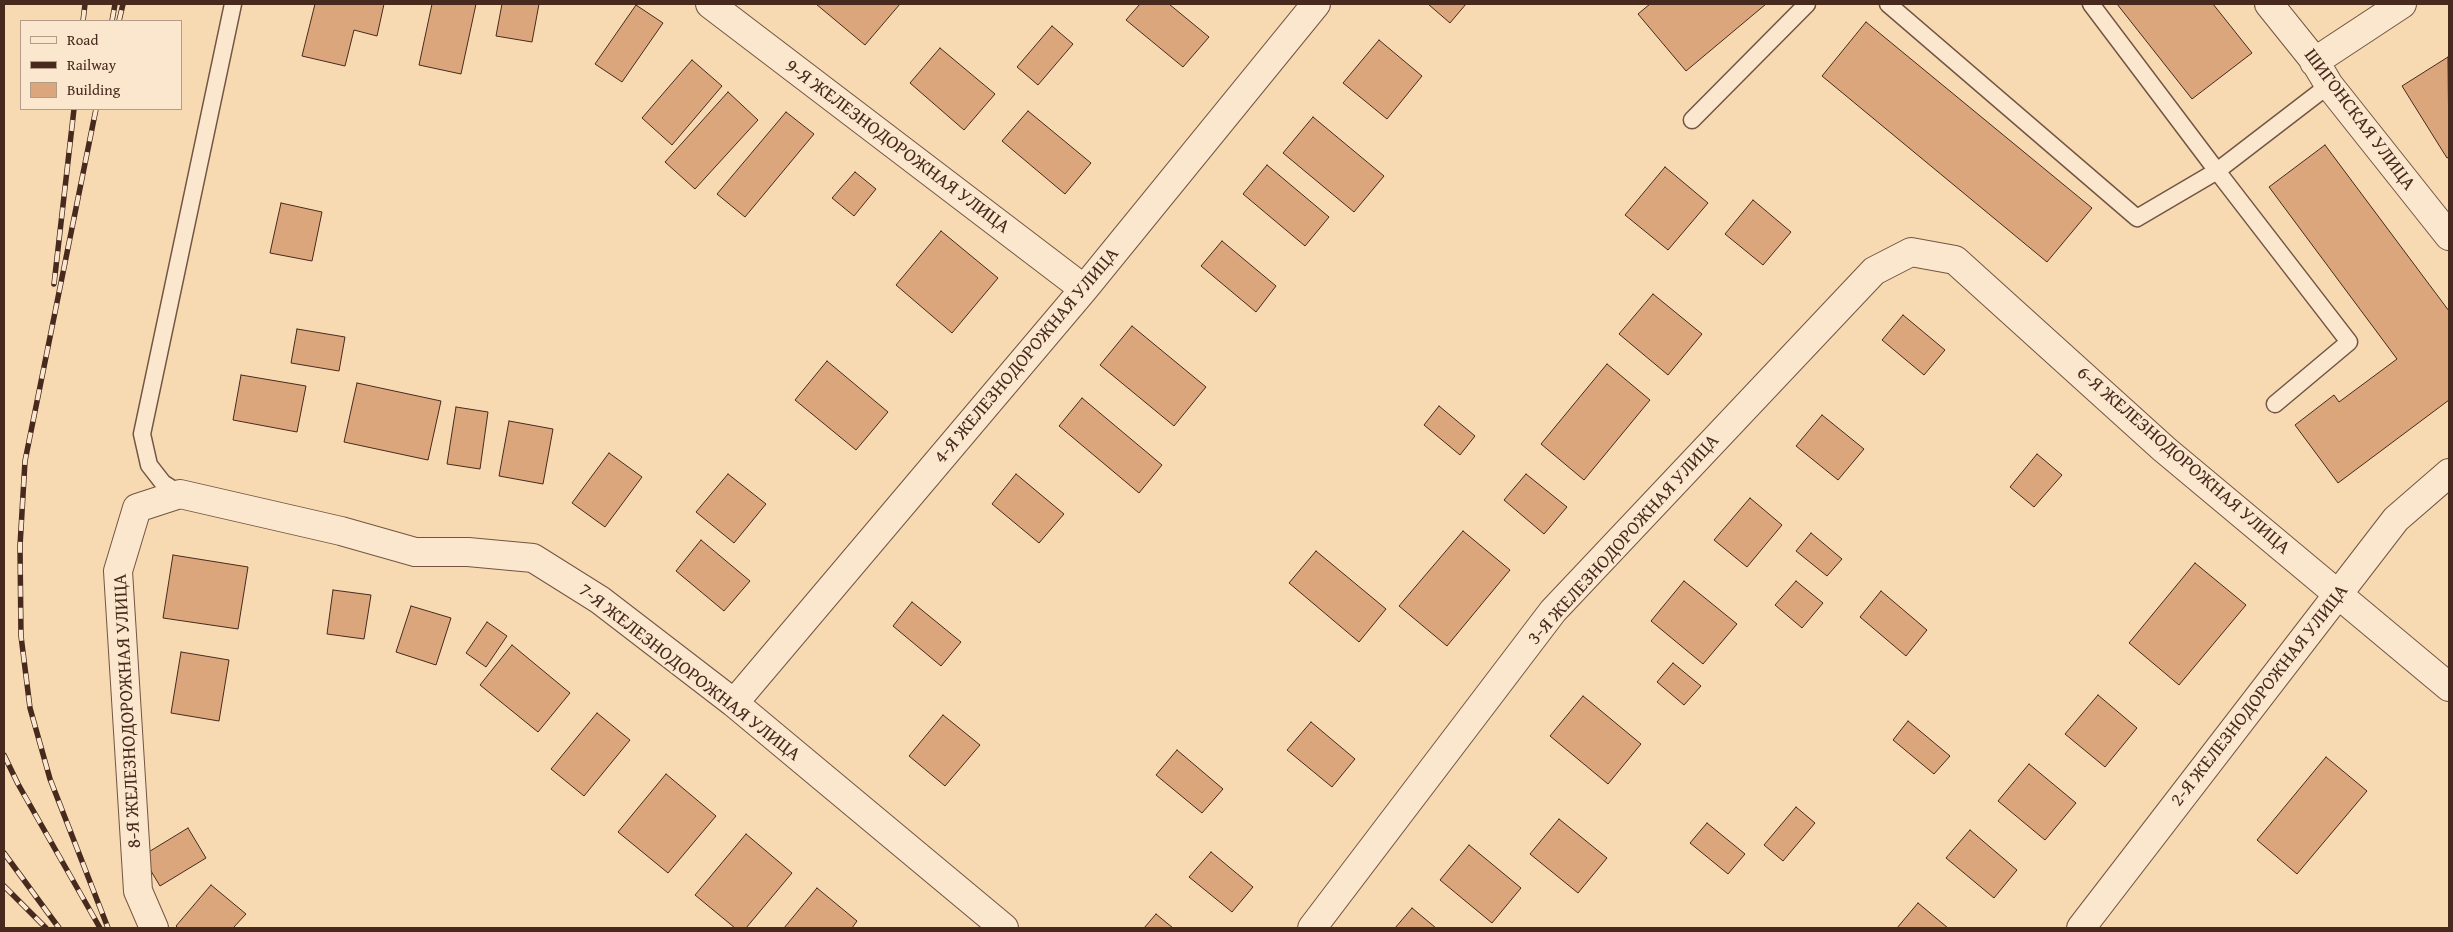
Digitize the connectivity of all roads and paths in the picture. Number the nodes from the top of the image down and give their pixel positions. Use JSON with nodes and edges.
{"nodes":[{"id":1,"x":233,"y":4,"type":"edge"},
{"id":2,"x":710,"y":4,"type":"edge"},
{"id":3,"x":1316,"y":4,"type":"edge"},
{"id":4,"x":1807,"y":4,"type":"edge"},
{"id":5,"x":1888,"y":4,"type":"edge"},
{"id":6,"x":2091,"y":4,"type":"edge"},
{"id":7,"x":2269,"y":4,"type":"edge"},
{"id":8,"x":2402,"y":4,"type":"edge"},
{"id":9,"x":2314,"y":62,"type":"junction"},
{"id":10,"x":2329,"y":85,"type":"junction"},
{"id":11,"x":1692,"y":120,"type":"dead end"},
{"id":12,"x":2217,"y":171,"type":"junction"},
{"id":13,"x":2449,"y":236,"type":"edge"},
{"id":14,"x":1911,"y":252,"type":"joint"},
{"id":15,"x":1084,"y":290,"type":"junction"},
{"id":16,"x":2275,"y":404,"type":"dead end"},
{"id":17,"x":2448,"y":476,"type":"edge"},
{"id":18,"x":180,"y":494,"type":"junction"},
{"id":19,"x":2338,"y":594,"type":"junction"},
{"id":20,"x":2449,"y":687,"type":"edge"},
{"id":21,"x":734,"y":703,"type":"junction"},
{"id":22,"x":154,"y":928,"type":"edge"},
{"id":23,"x":1004,"y":928,"type":"edge"},
{"id":24,"x":1312,"y":928,"type":"edge"},
{"id":25,"x":2081,"y":928,"type":"edge"}],
"edges":[{"from":1,"to":18,"type":"lane"},
{"from":2,"to":15,"type":"street","name":"9-Я ЖЕЛЕЗНОДОРОЖНАЯ УЛИЦА"},
{"from":3,"to":15,"type":"street","name":"4-Я ЖЕЛЕЗНОДОРОЖНАЯ УЛИЦА"},
{"from":4,"to":11,"type":"lane"},
{"from":5,"to":12,"type":"lane"},
{"from":6,"to":12,"type":"lane"},
{"from":7,"to":9,"type":"street","name":"ШИГОНСКАЯ УЛИЦА"},
{"from":8,"to":9,"type":"street"},
{"from":9,"to":10,"type":"street","name":"ШИГОНСКАЯ УЛИЦА"},
{"from":10,"to":12,"type":"lane"},
{"from":10,"to":13,"type":"street","name":"ШИГОНСКАЯ УЛИЦА"},
{"from":12,"to":16,"type":"lane"},
{"from":14,"to":19,"type":"street","name":"6-Я ЖЕЛЕЗНОДОРОЖНАЯ УЛИЦА"},
{"from":14,"to":24,"type":"street","name":"3-Я ЖЕЛЕЗНОДОРОЖНАЯ УЛИЦА"},
{"from":15,"to":21,"type":"street","name":"4-Я ЖЕЛЕЗНОДОРОЖНАЯ УЛИЦА"},
{"from":17,"to":19,"type":"street","name":"2-Я ЖЕЛЕЗНОДОРОЖНАЯ УЛИЦА"},
{"from":18,"to":21,"type":"street","name":"7-Я ЖЕЛЕЗНОДОРОЖНАЯ УЛИЦА"},
{"from":18,"to":22,"type":"street","name":"8-Я ЖЕЛЕЗНОДОРОЖНАЯ УЛИЦА"},
{"from":19,"to":20,"type":"street","name":"6-Я ЖЕЛЕЗНОДОРОЖНАЯ УЛИЦА"},
{"from":19,"to":25,"type":"street","name":"2-Я ЖЕЛЕЗНОДОРОЖНАЯ УЛИЦА"},
{"from":21,"to":23,"type":"street","name":"7-Я ЖЕЛЕЗНОДОРОЖНАЯ УЛИЦА"}]}
